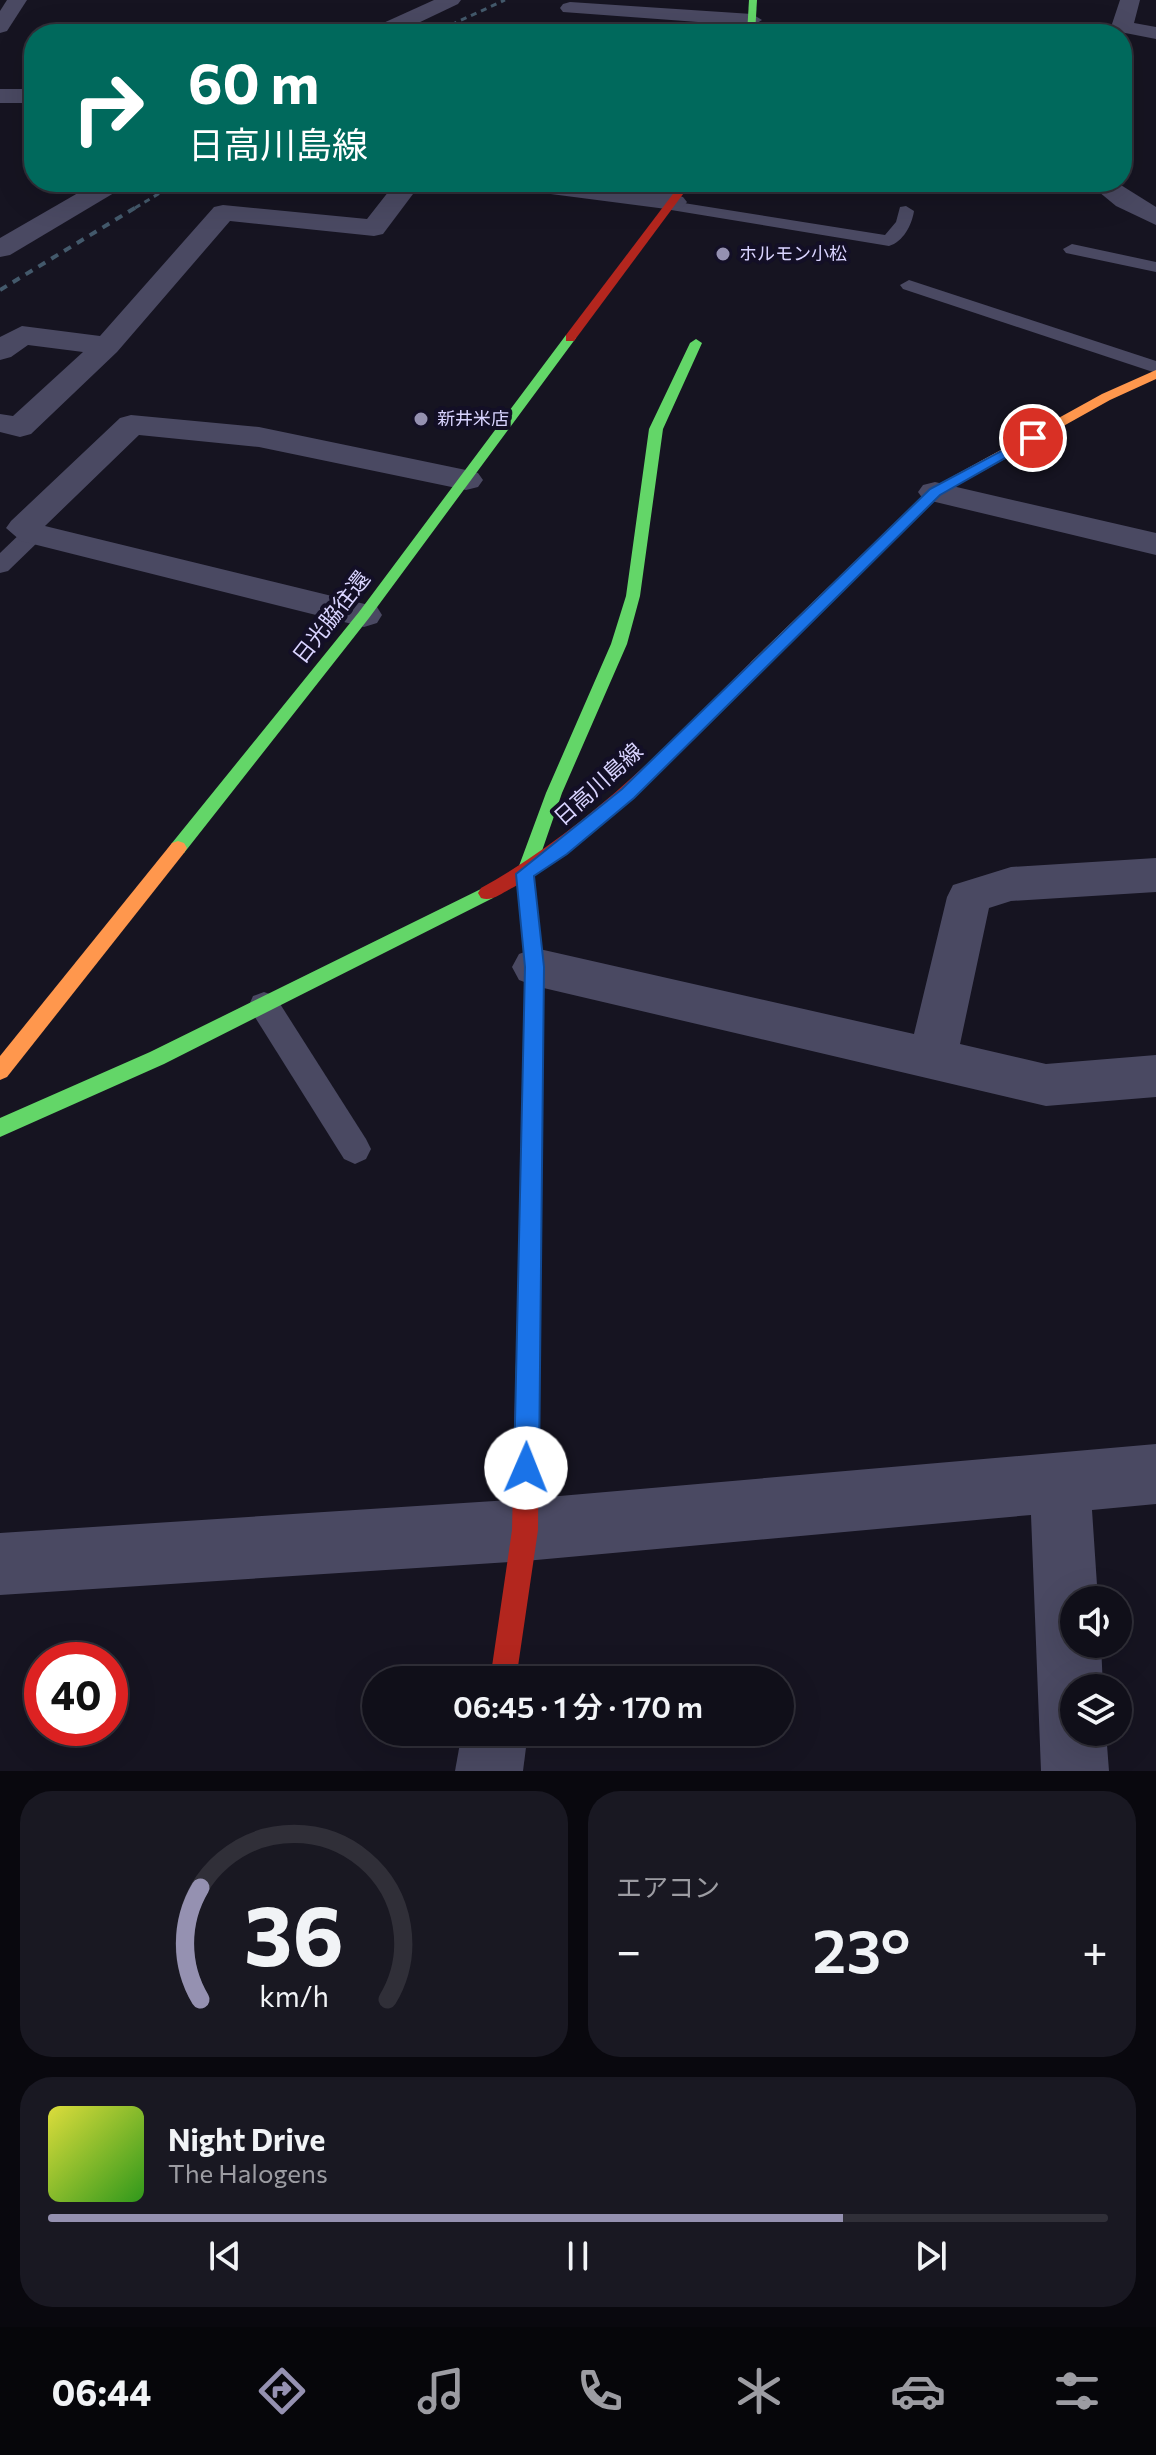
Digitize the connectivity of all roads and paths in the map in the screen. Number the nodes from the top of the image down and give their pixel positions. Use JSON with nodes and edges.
{"nodes":[{"id":1,"x":422,"y":0,"type":"edge"},
{"id":2,"x":1130,"y":0,"type":"edge"},
{"id":3,"x":449,"y":1,"type":"edge"},
{"id":4,"x":11,"y":2,"type":"edge"},
{"id":5,"x":570,"y":8,"type":"dead end"},
{"id":6,"x":752,"y":18,"type":"edge"},
{"id":7,"x":400,"y":24,"type":"edge"},
{"id":8,"x":1122,"y":24,"type":"edge"},
{"id":9,"x":0,"y":27,"type":"edge"},
{"id":10,"x":1132,"y":31,"type":"edge"},
{"id":11,"x":1156,"y":33,"type":"edge"},
{"id":12,"x":0,"y":96,"type":"edge"},
{"id":13,"x":24,"y":96,"type":"edge"},
{"id":14,"x":98,"y":192,"type":"edge"},
{"id":15,"x":401,"y":192,"type":"edge"},
{"id":16,"x":625,"y":192,"type":"edge"},
{"id":17,"x":1113,"y":192,"type":"edge"},
{"id":18,"x":677,"y":197,"type":"edge"},
{"id":19,"x":906,"y":211,"type":"dead end"},
{"id":20,"x":1156,"y":217,"type":"edge"},
{"id":21,"x":0,"y":249,"type":"edge"},
{"id":22,"x":1072,"y":249,"type":"dead end"},
{"id":23,"x":1156,"y":267,"type":"edge"},
{"id":24,"x":909,"y":285,"type":"dead end"},
{"id":25,"x":696,"y":343,"type":"dead end"},
{"id":26,"x":107,"y":346,"type":"junction"},
{"id":27,"x":0,"y":351,"type":"edge"},
{"id":28,"x":1156,"y":367,"type":"edge"},
{"id":29,"x":1156,"y":374,"type":"edge"},
{"id":30,"x":0,"y":423,"type":"edge"},
{"id":31,"x":466,"y":480,"type":"junction"},
{"id":32,"x":935,"y":492,"type":"junction"},
{"id":33,"x":33,"y":534,"type":"junction"},
{"id":34,"x":1156,"y":544,"type":"edge"},
{"id":35,"x":0,"y":566,"type":"edge"},
{"id":36,"x":364,"y":615,"type":"junction"},
{"id":37,"x":525,"y":874,"type":"junction"},
{"id":38,"x":1156,"y":875,"type":"edge"},
{"id":39,"x":535,"y":967,"type":"junction"},
{"id":40,"x":264,"y":1005,"type":"junction"},
{"id":41,"x":932,"y":1059,"type":"junction"},
{"id":42,"x":0,"y":1071,"type":"edge"},
{"id":43,"x":1156,"y":1076,"type":"edge"},
{"id":44,"x":0,"y":1128,"type":"edge"},
{"id":45,"x":355,"y":1149,"type":"dead end"},
{"id":46,"x":1156,"y":1474,"type":"edge"},
{"id":47,"x":1060,"y":1482,"type":"junction"},
{"id":48,"x":525,"y":1530,"type":"junction"},
{"id":49,"x":0,"y":1564,"type":"edge"},
{"id":50,"x":505,"y":1666,"type":"edge"},
{"id":51,"x":493,"y":1746,"type":"edge"},
{"id":52,"x":489,"y":1771,"type":"edge"},
{"id":53,"x":1075,"y":1771,"type":"edge"}],
"edges":[{"from":1,"to":3,"type":"street"},
{"from":2,"to":8,"type":"street"},
{"from":3,"to":7,"type":"street"},
{"from":4,"to":9,"type":"street"},
{"from":5,"to":6,"type":"street"},
{"from":10,"to":11,"type":"street"},
{"from":12,"to":13,"type":"street"},
{"from":14,"to":21,"type":"street"},
{"from":15,"to":26,"type":"street"},
{"from":16,"to":18,"type":"street"},
{"from":17,"to":20,"type":"street"},
{"from":18,"to":19,"type":"lane"},
{"from":18,"to":31,"type":"street","name":"日光脇往還"},
{"from":22,"to":23,"type":"lane"},
{"from":24,"to":28,"type":"lane"},
{"from":25,"to":37,"type":"street"},
{"from":26,"to":27,"type":"street"},
{"from":26,"to":30,"type":"street"},
{"from":29,"to":32,"type":"street","name":"日高川島線"},
{"from":31,"to":33,"type":"street"},
{"from":31,"to":36,"type":"street","name":"日光脇往還"},
{"from":32,"to":34,"type":"street"},
{"from":32,"to":37,"type":"street","name":"日高川島線"},
{"from":33,"to":35,"type":"lane"},
{"from":33,"to":36,"type":"street"},
{"from":36,"to":42,"type":"street","name":"日光脇往還"},
{"from":37,"to":39,"type":"street"},
{"from":37,"to":40,"type":"street","name":"日高川島線"},
{"from":38,"to":41,"type":"street"},
{"from":39,"to":41,"type":"street"},
{"from":39,"to":48,"type":"street"},
{"from":40,"to":44,"type":"street","name":"日高川島線"},
{"from":40,"to":45,"type":"lane"},
{"from":41,"to":43,"type":"street"},
{"from":46,"to":47,"type":"street"},
{"from":47,"to":48,"type":"street"},
{"from":47,"to":53,"type":"street"},
{"from":48,"to":49,"type":"street"},
{"from":48,"to":50,"type":"street"},
{"from":51,"to":52,"type":"street"}]}
